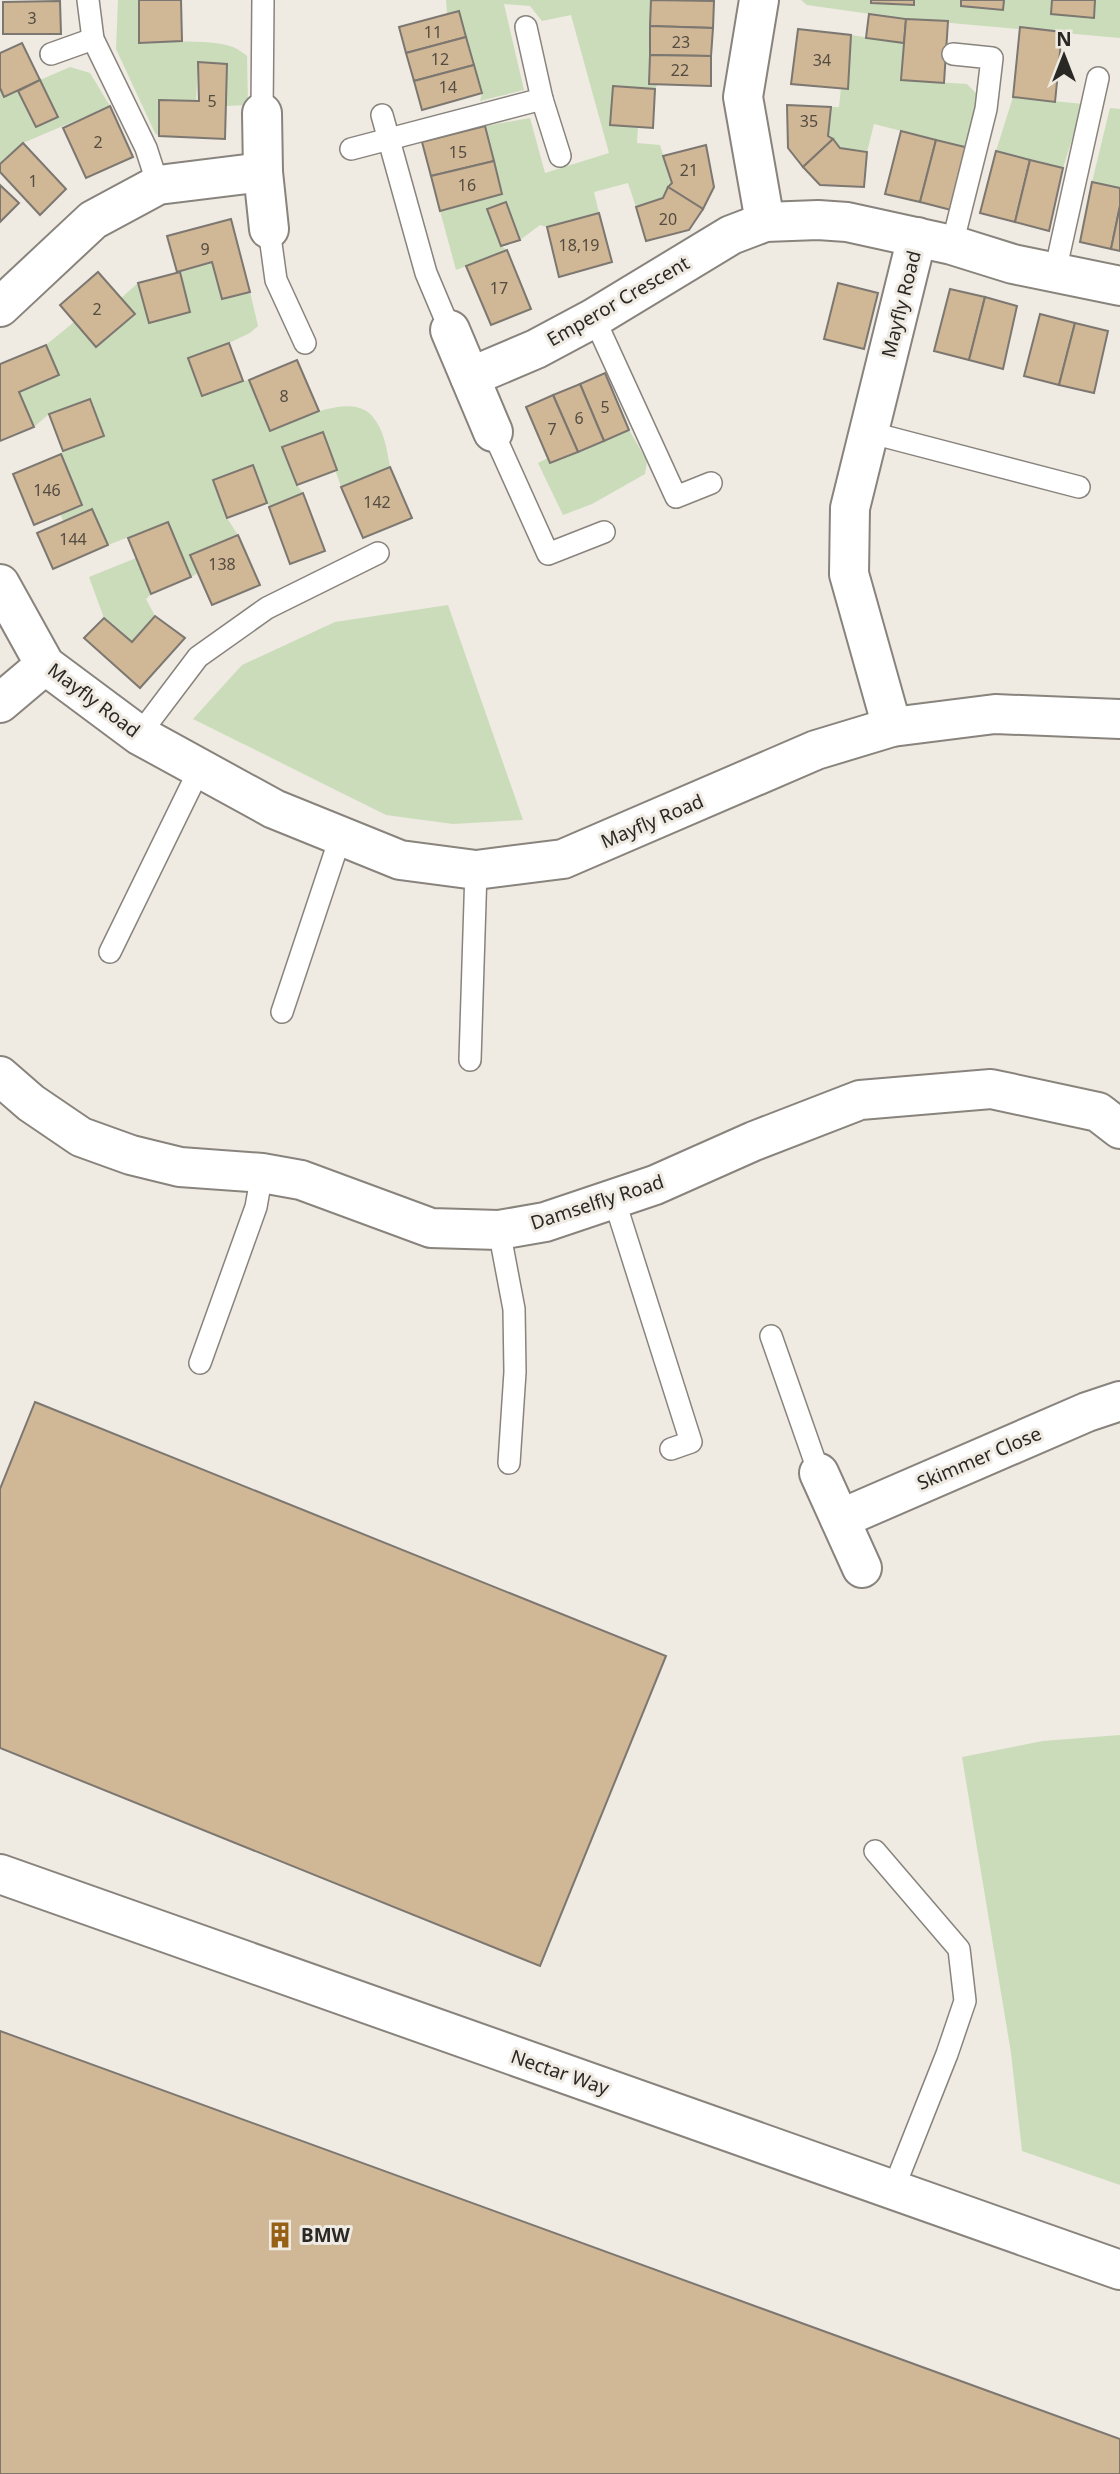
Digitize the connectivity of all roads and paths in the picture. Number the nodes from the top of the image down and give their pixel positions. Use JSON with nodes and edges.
{"nodes":[{"id":1,"x":88,"y":0,"type":"edge"},
{"id":2,"x":264,"y":0,"type":"edge"},
{"id":3,"x":759,"y":0,"type":"edge"},
{"id":4,"x":526,"y":27,"type":"dead end"},
{"id":5,"x":93,"y":39,"type":"junction"},
{"id":6,"x":51,"y":54,"type":"dead end"},
{"id":7,"x":953,"y":54,"type":"dead end"},
{"id":8,"x":1098,"y":78,"type":"dead end"},
{"id":9,"x":542,"y":99,"type":"junction"},
{"id":10,"x":262,"y":113,"type":"joint"},
{"id":11,"x":382,"y":115,"type":"dead end"},
{"id":12,"x":388,"y":140,"type":"junction"},
{"id":13,"x":351,"y":149,"type":"dead end"},
{"id":14,"x":560,"y":156,"type":"dead end"},
{"id":15,"x":263,"y":172,"type":"junction"},
{"id":16,"x":158,"y":185,"type":"junction"},
{"id":17,"x":765,"y":222,"type":"junction"},
{"id":18,"x":847,"y":222,"type":"joint"},
{"id":19,"x":269,"y":229,"type":"joint"},
{"id":20,"x":935,"y":241,"type":"junction"},
{"id":21,"x":1055,"y":272,"type":"junction"},
{"id":22,"x":1120,"y":286,"type":"edge"},
{"id":23,"x":0,"y":307,"type":"edge"},
{"id":24,"x":594,"y":318,"type":"junction"},
{"id":25,"x":450,"y":330,"type":"joint"},
{"id":26,"x":305,"y":343,"type":"dead end"},
{"id":27,"x":470,"y":377,"type":"junction"},
{"id":28,"x":493,"y":432,"type":"joint"},
{"id":29,"x":868,"y":432,"type":"junction"},
{"id":30,"x":711,"y":483,"type":"dead end"},
{"id":31,"x":1079,"y":487,"type":"dead end"},
{"id":32,"x":604,"y":532,"type":"dead end"},
{"id":33,"x":378,"y":552,"type":"dead end"},
{"id":34,"x":0,"y":584,"type":"edge"},
{"id":35,"x":45,"y":665,"type":"junction"},
{"id":36,"x":0,"y":702,"type":"edge"},
{"id":37,"x":1120,"y":719,"type":"edge"},
{"id":38,"x":892,"y":727,"type":"junction"},
{"id":39,"x":139,"y":735,"type":"junction"},
{"id":40,"x":200,"y":768,"type":"junction"},
{"id":41,"x":341,"y":835,"type":"junction"},
{"id":42,"x":476,"y":870,"type":"junction"},
{"id":43,"x":110,"y":952,"type":"dead end"},
{"id":44,"x":282,"y":1012,"type":"dead end"},
{"id":45,"x":470,"y":1060,"type":"dead end"},
{"id":46,"x":0,"y":1076,"type":"edge"},
{"id":47,"x":1120,"y":1129,"type":"edge"},
{"id":48,"x":262,"y":1173,"type":"junction"},
{"id":49,"x":614,"y":1199,"type":"junction"},
{"id":50,"x":499,"y":1230,"type":"junction"},
{"id":51,"x":771,"y":1336,"type":"dead end"},
{"id":52,"x":200,"y":1363,"type":"dead end"},
{"id":53,"x":1120,"y":1401,"type":"edge"},
{"id":54,"x":671,"y":1449,"type":"dead end"},
{"id":55,"x":509,"y":1463,"type":"dead end"},
{"id":56,"x":819,"y":1473,"type":"joint"},
{"id":57,"x":840,"y":1519,"type":"junction"},
{"id":58,"x":862,"y":1568,"type":"dead end"},
{"id":59,"x":874,"y":1851,"type":"dead end"},
{"id":60,"x":0,"y":1874,"type":"edge"},
{"id":61,"x":893,"y":2190,"type":"junction"},
{"id":62,"x":1120,"y":2270,"type":"edge"}],
"edges":[{"from":1,"to":5,"type":"lane"},
{"from":2,"to":10,"type":"lane"},
{"from":3,"to":17,"type":"street"},
{"from":4,"to":9,"type":"lane"},
{"from":5,"to":6,"type":"lane"},
{"from":5,"to":16,"type":"lane"},
{"from":7,"to":20,"type":"lane"},
{"from":8,"to":21,"type":"lane"},
{"from":9,"to":12,"type":"lane"},
{"from":9,"to":14,"type":"lane"},
{"from":10,"to":15,"type":"street"},
{"from":11,"to":12,"type":"lane"},
{"from":12,"to":13,"type":"lane"},
{"from":12,"to":25,"type":"lane"},
{"from":15,"to":16,"type":"street"},
{"from":15,"to":19,"type":"street"},
{"from":16,"to":23,"type":"street"},
{"from":17,"to":18,"type":"street","name":"Emperor Crescent"},
{"from":17,"to":24,"type":"street","name":"Emperor Crescent"},
{"from":18,"to":20,"type":"street","name":"Mayfly Road"},
{"from":19,"to":26,"type":"lane"},
{"from":20,"to":21,"type":"street","name":"Mayfly Road"},
{"from":20,"to":29,"type":"street","name":"Mayfly Road"},
{"from":21,"to":22,"type":"street","name":"Mayfly Road"},
{"from":24,"to":27,"type":"street","name":"Emperor Crescent"},
{"from":24,"to":30,"type":"lane"},
{"from":25,"to":27,"type":"street"},
{"from":27,"to":28,"type":"street"},
{"from":28,"to":32,"type":"lane"},
{"from":29,"to":31,"type":"lane"},
{"from":29,"to":38,"type":"street","name":"Mayfly Road"},
{"from":33,"to":39,"type":"lane"},
{"from":34,"to":35,"type":"street","name":"Mayfly Road"},
{"from":35,"to":36,"type":"street"},
{"from":35,"to":39,"type":"street","name":"Mayfly Road"},
{"from":37,"to":38,"type":"street"},
{"from":38,"to":42,"type":"street","name":"Mayfly Road"},
{"from":39,"to":40,"type":"street","name":"Mayfly Road"},
{"from":40,"to":41,"type":"street","name":"Mayfly Road"},
{"from":40,"to":43,"type":"lane"},
{"from":41,"to":42,"type":"street","name":"Mayfly Road"},
{"from":41,"to":44,"type":"lane"},
{"from":42,"to":45,"type":"lane"},
{"from":46,"to":48,"type":"street","name":"Damselfly Road"},
{"from":47,"to":49,"type":"street","name":"Damselfly Road"},
{"from":48,"to":50,"type":"street","name":"Damselfly Road"},
{"from":48,"to":52,"type":"lane"},
{"from":49,"to":50,"type":"street","name":"Damselfly Road"},
{"from":49,"to":54,"type":"lane"},
{"from":50,"to":55,"type":"lane"},
{"from":51,"to":56,"type":"lane"},
{"from":53,"to":57,"type":"street","name":"Skimmer Close"},
{"from":56,"to":57,"type":"street"},
{"from":57,"to":58,"type":"street"},
{"from":59,"to":61,"type":"lane"},
{"from":60,"to":61,"type":"street","name":"Nectar Way"},
{"from":61,"to":62,"type":"street","name":"Nectar Way"}]}
